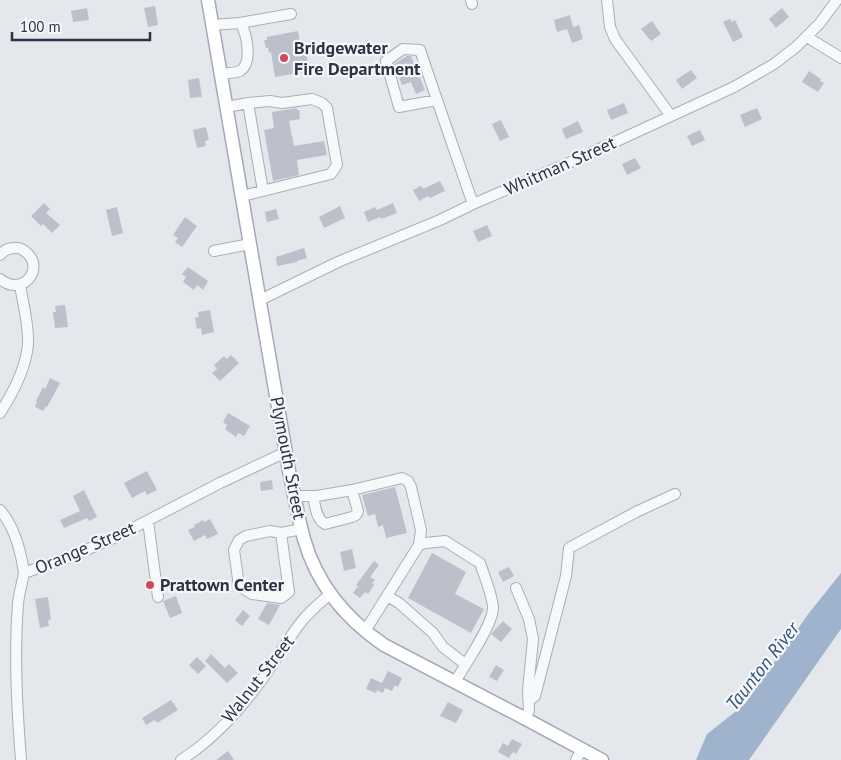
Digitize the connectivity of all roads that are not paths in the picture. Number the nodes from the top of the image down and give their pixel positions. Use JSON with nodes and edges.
{"nodes":[{"id":1,"x":208,"y":0,"type":"edge"},
{"id":2,"x":607,"y":0,"type":"edge"},
{"id":3,"x":837,"y":0,"type":"edge"},
{"id":4,"x":291,"y":14,"type":"dead end"},
{"id":5,"x":240,"y":23,"type":"junction"},
{"id":6,"x":212,"y":25,"type":"junction"},
{"id":7,"x":807,"y":37,"type":"junction"},
{"id":8,"x":841,"y":58,"type":"edge"},
{"id":9,"x":221,"y":74,"type":"junction"},
{"id":10,"x":436,"y":100,"type":"junction"},
{"id":11,"x":248,"y":102,"type":"junction"},
{"id":12,"x":227,"y":107,"type":"junction"},
{"id":13,"x":672,"y":116,"type":"junction"},
{"id":14,"x":263,"y":191,"type":"junction"},
{"id":15,"x":242,"y":196,"type":"junction"},
{"id":16,"x":473,"y":204,"type":"junction"},
{"id":17,"x":250,"y":244,"type":"junction"},
{"id":18,"x":214,"y":251,"type":"dead end"},
{"id":19,"x":0,"y":255,"type":"edge"},
{"id":20,"x":0,"y":279,"type":"edge"},
{"id":21,"x":20,"y":285,"type":"junction"},
{"id":22,"x":260,"y":300,"type":"junction"},
{"id":23,"x":0,"y":413,"type":"edge"},
{"id":24,"x":286,"y":452,"type":"junction"},
{"id":25,"x":352,"y":490,"type":"junction"},
{"id":26,"x":676,"y":494,"type":"dead end"},
{"id":27,"x":294,"y":496,"type":"junction"},
{"id":28,"x":313,"y":496,"type":"junction"},
{"id":29,"x":0,"y":510,"type":"edge"},
{"id":30,"x":148,"y":521,"type":"junction"},
{"id":31,"x":302,"y":529,"type":"junction"},
{"id":32,"x":281,"y":533,"type":"junction"},
{"id":33,"x":419,"y":545,"type":"junction"},
{"id":34,"x":24,"y":573,"type":"junction"},
{"id":35,"x":516,"y":588,"type":"dead end"},
{"id":36,"x":330,"y":594,"type":"junction"},
{"id":37,"x":387,"y":596,"type":"junction"},
{"id":38,"x":158,"y":597,"type":"dead end"},
{"id":39,"x":365,"y":631,"type":"junction"},
{"id":40,"x":465,"y":664,"type":"junction"},
{"id":41,"x":455,"y":682,"type":"junction"},
{"id":42,"x":529,"y":701,"type":"junction"},
{"id":43,"x":524,"y":718,"type":"junction"},
{"id":44,"x":579,"y":755,"type":"edge"},
{"id":45,"x":20,"y":760,"type":"edge"},
{"id":46,"x":181,"y":760,"type":"edge"},
{"id":47,"x":602,"y":760,"type":"edge"}],
"edges":[{"from":1,"to":6,"type":"main road","name":"Plymouth Street"},
{"from":2,"to":13,"type":"street"},
{"from":3,"to":7,"type":"street","name":"Whitman Street"},
{"from":4,"to":5,"type":"street"},
{"from":5,"to":6,"type":"street"},
{"from":5,"to":9,"type":"street"},
{"from":6,"to":9,"type":"main road","name":"Plymouth Street"},
{"from":7,"to":8,"type":"street"},
{"from":7,"to":13,"type":"street","name":"Whitman Street"},
{"from":9,"to":12,"type":"main road","name":"Plymouth Street"},
{"from":10,"to":10,"type":"street"},
{"from":10,"to":16,"type":"street"},
{"from":11,"to":12,"type":"street"},
{"from":11,"to":14,"type":"street"},
{"from":11,"to":14,"type":"street"},
{"from":12,"to":15,"type":"main road","name":"Plymouth Street"},
{"from":13,"to":16,"type":"street","name":"Whitman Street"},
{"from":14,"to":15,"type":"street"},
{"from":15,"to":17,"type":"main road","name":"Plymouth Street"},
{"from":16,"to":22,"type":"street","name":"Whitman Street"},
{"from":17,"to":18,"type":"street"},
{"from":17,"to":22,"type":"main road","name":"Plymouth Street"},
{"from":19,"to":21,"type":"street"},
{"from":20,"to":21,"type":"street"},
{"from":21,"to":23,"type":"street"},
{"from":22,"to":24,"type":"main road","name":"Plymouth Street"},
{"from":24,"to":27,"type":"main road","name":"Plymouth Street"},
{"from":24,"to":30,"type":"street","name":"Orange Street"},
{"from":25,"to":28,"type":"street"},
{"from":25,"to":28,"type":"street"},
{"from":25,"to":33,"type":"street"},
{"from":26,"to":42,"type":"street"},
{"from":27,"to":28,"type":"street"},
{"from":27,"to":31,"type":"main road","name":"Plymouth Street"},
{"from":29,"to":34,"type":"street"},
{"from":30,"to":34,"type":"street","name":"Orange Street"},
{"from":30,"to":38,"type":"street"},
{"from":31,"to":32,"type":"street"},
{"from":31,"to":36,"type":"main road","name":"Plymouth Street"},
{"from":32,"to":32,"type":"street"},
{"from":33,"to":37,"type":"street"},
{"from":33,"to":40,"type":"street"},
{"from":34,"to":45,"type":"street","name":"Orange Street"},
{"from":35,"to":42,"type":"street"},
{"from":36,"to":39,"type":"main road","name":"Plymouth Street"},
{"from":36,"to":46,"type":"street","name":"Walnut Street"},
{"from":37,"to":39,"type":"street"},
{"from":37,"to":40,"type":"street"},
{"from":39,"to":41,"type":"main road","name":"Plymouth Street"},
{"from":40,"to":41,"type":"street"},
{"from":41,"to":43,"type":"main road","name":"Plymouth Street"},
{"from":42,"to":43,"type":"street"},
{"from":43,"to":44,"type":"main road","name":"Plymouth Street"},
{"from":44,"to":47,"type":"main road","name":"Plymouth Street"}]}
